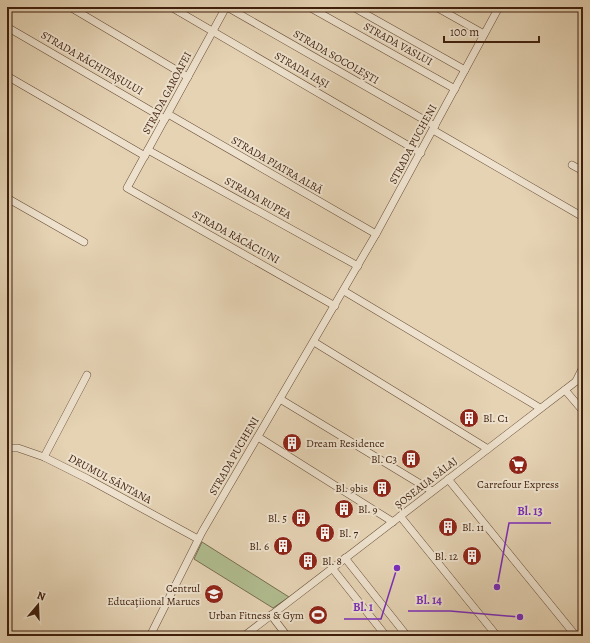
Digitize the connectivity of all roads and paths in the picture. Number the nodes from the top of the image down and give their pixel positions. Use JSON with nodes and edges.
{"nodes":[{"id":1,"x":70,"y":7,"type":"edge"},
{"id":2,"x":171,"y":7,"type":"edge"},
{"id":3,"x":226,"y":7,"type":"edge"},
{"id":4,"x":309,"y":7,"type":"edge"},
{"id":5,"x":353,"y":7,"type":"edge"},
{"id":6,"x":436,"y":7,"type":"edge"},
{"id":7,"x":498,"y":7,"type":"edge"},
{"id":8,"x":7,"y":27,"type":"edge"},
{"id":9,"x":213,"y":31,"type":"junction"},
{"id":10,"x":484,"y":34,"type":"junction"},
{"id":11,"x":465,"y":70,"type":"junction"},
{"id":12,"x":7,"y":76,"type":"edge"},
{"id":13,"x":188,"y":77,"type":"junction"},
{"id":14,"x":455,"y":89,"type":"junction"},
{"id":15,"x":167,"y":116,"type":"junction"},
{"id":16,"x":434,"y":128,"type":"junction"},
{"id":17,"x":147,"y":153,"type":"junction"},
{"id":18,"x":421,"y":153,"type":"junction"},
{"id":19,"x":572,"y":165,"type":"dead end"},
{"id":20,"x":583,"y":172,"type":"edge"},
{"id":21,"x":126,"y":188,"type":"joint"},
{"id":22,"x":7,"y":198,"type":"edge"},
{"id":23,"x":583,"y":217,"type":"edge"},
{"id":24,"x":376,"y":234,"type":"junction"},
{"id":25,"x":84,"y":242,"type":"dead end"},
{"id":26,"x":358,"y":266,"type":"junction"},
{"id":27,"x":344,"y":290,"type":"junction"},
{"id":28,"x":335,"y":306,"type":"junction"},
{"id":29,"x":314,"y":342,"type":"junction"},
{"id":30,"x":583,"y":367,"type":"edge"},
{"id":31,"x":87,"y":375,"type":"dead end"},
{"id":32,"x":583,"y":376,"type":"edge"},
{"id":33,"x":575,"y":382,"type":"junction"},
{"id":34,"x":565,"y":390,"type":"junction"},
{"id":35,"x":280,"y":399,"type":"junction"},
{"id":36,"x":540,"y":408,"type":"junction"},
{"id":37,"x":583,"y":411,"type":"edge"},
{"id":38,"x":258,"y":437,"type":"junction"},
{"id":39,"x":7,"y":448,"type":"edge"},
{"id":40,"x":488,"y":448,"type":"junction"},
{"id":41,"x":44,"y":457,"type":"junction"},
{"id":42,"x":448,"y":479,"type":"junction"},
{"id":43,"x":432,"y":491,"type":"junction"},
{"id":44,"x":400,"y":516,"type":"junction"},
{"id":45,"x":393,"y":522,"type":"junction"},
{"id":46,"x":198,"y":540,"type":"junction"},
{"id":47,"x":345,"y":558,"type":"junction"},
{"id":48,"x":332,"y":568,"type":"junction"},
{"id":49,"x":271,"y":615,"type":"junction"},
{"id":50,"x":150,"y":636,"type":"edge"},
{"id":51,"x":244,"y":636,"type":"edge"},
{"id":52,"x":287,"y":636,"type":"edge"},
{"id":53,"x":386,"y":636,"type":"edge"},
{"id":54,"x":407,"y":636,"type":"edge"},
{"id":55,"x":497,"y":636,"type":"edge"},
{"id":56,"x":576,"y":636,"type":"edge"}],
"edges":[{"from":1,"to":13,"type":"street"},
{"from":2,"to":9,"type":"street","name":"STRADA IAȘI"},
{"from":3,"to":9,"type":"street","name":"STRADA GAROAFEI"},
{"from":3,"to":16,"type":"street","name":"STRADA SOCOLEȘTI"},
{"from":4,"to":14,"type":"street","name":"STRADA VASLUI"},
{"from":5,"to":11,"type":"street"},
{"from":6,"to":10,"type":"street"},
{"from":7,"to":10,"type":"street","name":"STRADA PUCHENI"},
{"from":8,"to":15,"type":"street","name":"STRADA RĂCHITAȘULUI"},
{"from":9,"to":13,"type":"street","name":"STRADA GAROAFEI"},
{"from":9,"to":18,"type":"street","name":"STRADA IAȘI"},
{"from":10,"to":11,"type":"street","name":"STRADA PUCHENI"},
{"from":11,"to":14,"type":"street","name":"STRADA PUCHENI"},
{"from":12,"to":17,"type":"street","name":"STRADA RUPEA"},
{"from":13,"to":15,"type":"street","name":"STRADA GAROAFEI"},
{"from":14,"to":16,"type":"street","name":"STRADA PUCHENI"},
{"from":15,"to":17,"type":"street","name":"STRADA GAROAFEI"},
{"from":15,"to":24,"type":"street","name":"STRADA PIATRA ALBĂ"},
{"from":16,"to":18,"type":"street","name":"STRADA PUCHENI"},
{"from":16,"to":23,"type":"street","name":"STRADA SOCOLEȘTI"},
{"from":17,"to":21,"type":"street","name":"STRADA GAROAFEI"},
{"from":17,"to":26,"type":"street","name":"STRADA RUPEA"},
{"from":18,"to":24,"type":"street","name":"STRADA PUCHENI"},
{"from":19,"to":20,"type":"street"},
{"from":21,"to":28,"type":"street","name":"STRADA RĂCĂCIUNI"},
{"from":22,"to":25,"type":"street"},
{"from":24,"to":26,"type":"street","name":"STRADA PUCHENI"},
{"from":26,"to":27,"type":"street","name":"STRADA PUCHENI"},
{"from":27,"to":28,"type":"street","name":"STRADA PUCHENI"},
{"from":27,"to":36,"type":"street"},
{"from":28,"to":29,"type":"street","name":"STRADA PUCHENI"},
{"from":29,"to":35,"type":"street","name":"STRADA PUCHENI"},
{"from":29,"to":40,"type":"street"},
{"from":30,"to":33,"type":"street"},
{"from":31,"to":41,"type":"street"},
{"from":32,"to":33,"type":"street","name":"ȘOSEAUA SĂLAJ"},
{"from":33,"to":34,"type":"street","name":"ȘOSEAUA SĂLAJ"},
{"from":34,"to":36,"type":"street","name":"ȘOSEAUA SĂLAJ"},
{"from":34,"to":37,"type":"street"},
{"from":35,"to":38,"type":"street","name":"STRADA PUCHENI"},
{"from":35,"to":43,"type":"street"},
{"from":36,"to":40,"type":"street","name":"ȘOSEAUA SĂLAJ"},
{"from":38,"to":45,"type":"street"},
{"from":38,"to":46,"type":"street","name":"STRADA PUCHENI"},
{"from":39,"to":41,"type":"street","name":"DRUMUL SÂNTANA"},
{"from":40,"to":42,"type":"street","name":"ȘOSEAUA SĂLAJ"},
{"from":41,"to":46,"type":"street","name":"DRUMUL SÂNTANA"},
{"from":42,"to":43,"type":"street","name":"ȘOSEAUA SĂLAJ"},
{"from":42,"to":56,"type":"street"},
{"from":43,"to":44,"type":"street","name":"ȘOSEAUA SĂLAJ"},
{"from":44,"to":45,"type":"street","name":"ȘOSEAUA SĂLAJ"},
{"from":44,"to":55,"type":"street"},
{"from":45,"to":47,"type":"street","name":"ȘOSEAUA SĂLAJ"},
{"from":46,"to":50,"type":"street","name":"STRADA PUCHENI"},
{"from":47,"to":48,"type":"street","name":"ȘOSEAUA SĂLAJ"},
{"from":47,"to":54,"type":"street"},
{"from":48,"to":49,"type":"street","name":"ȘOSEAUA SĂLAJ"},
{"from":48,"to":53,"type":"street"},
{"from":49,"to":51,"type":"street","name":"ȘOSEAUA SĂLAJ"},
{"from":49,"to":52,"type":"street"}]}
